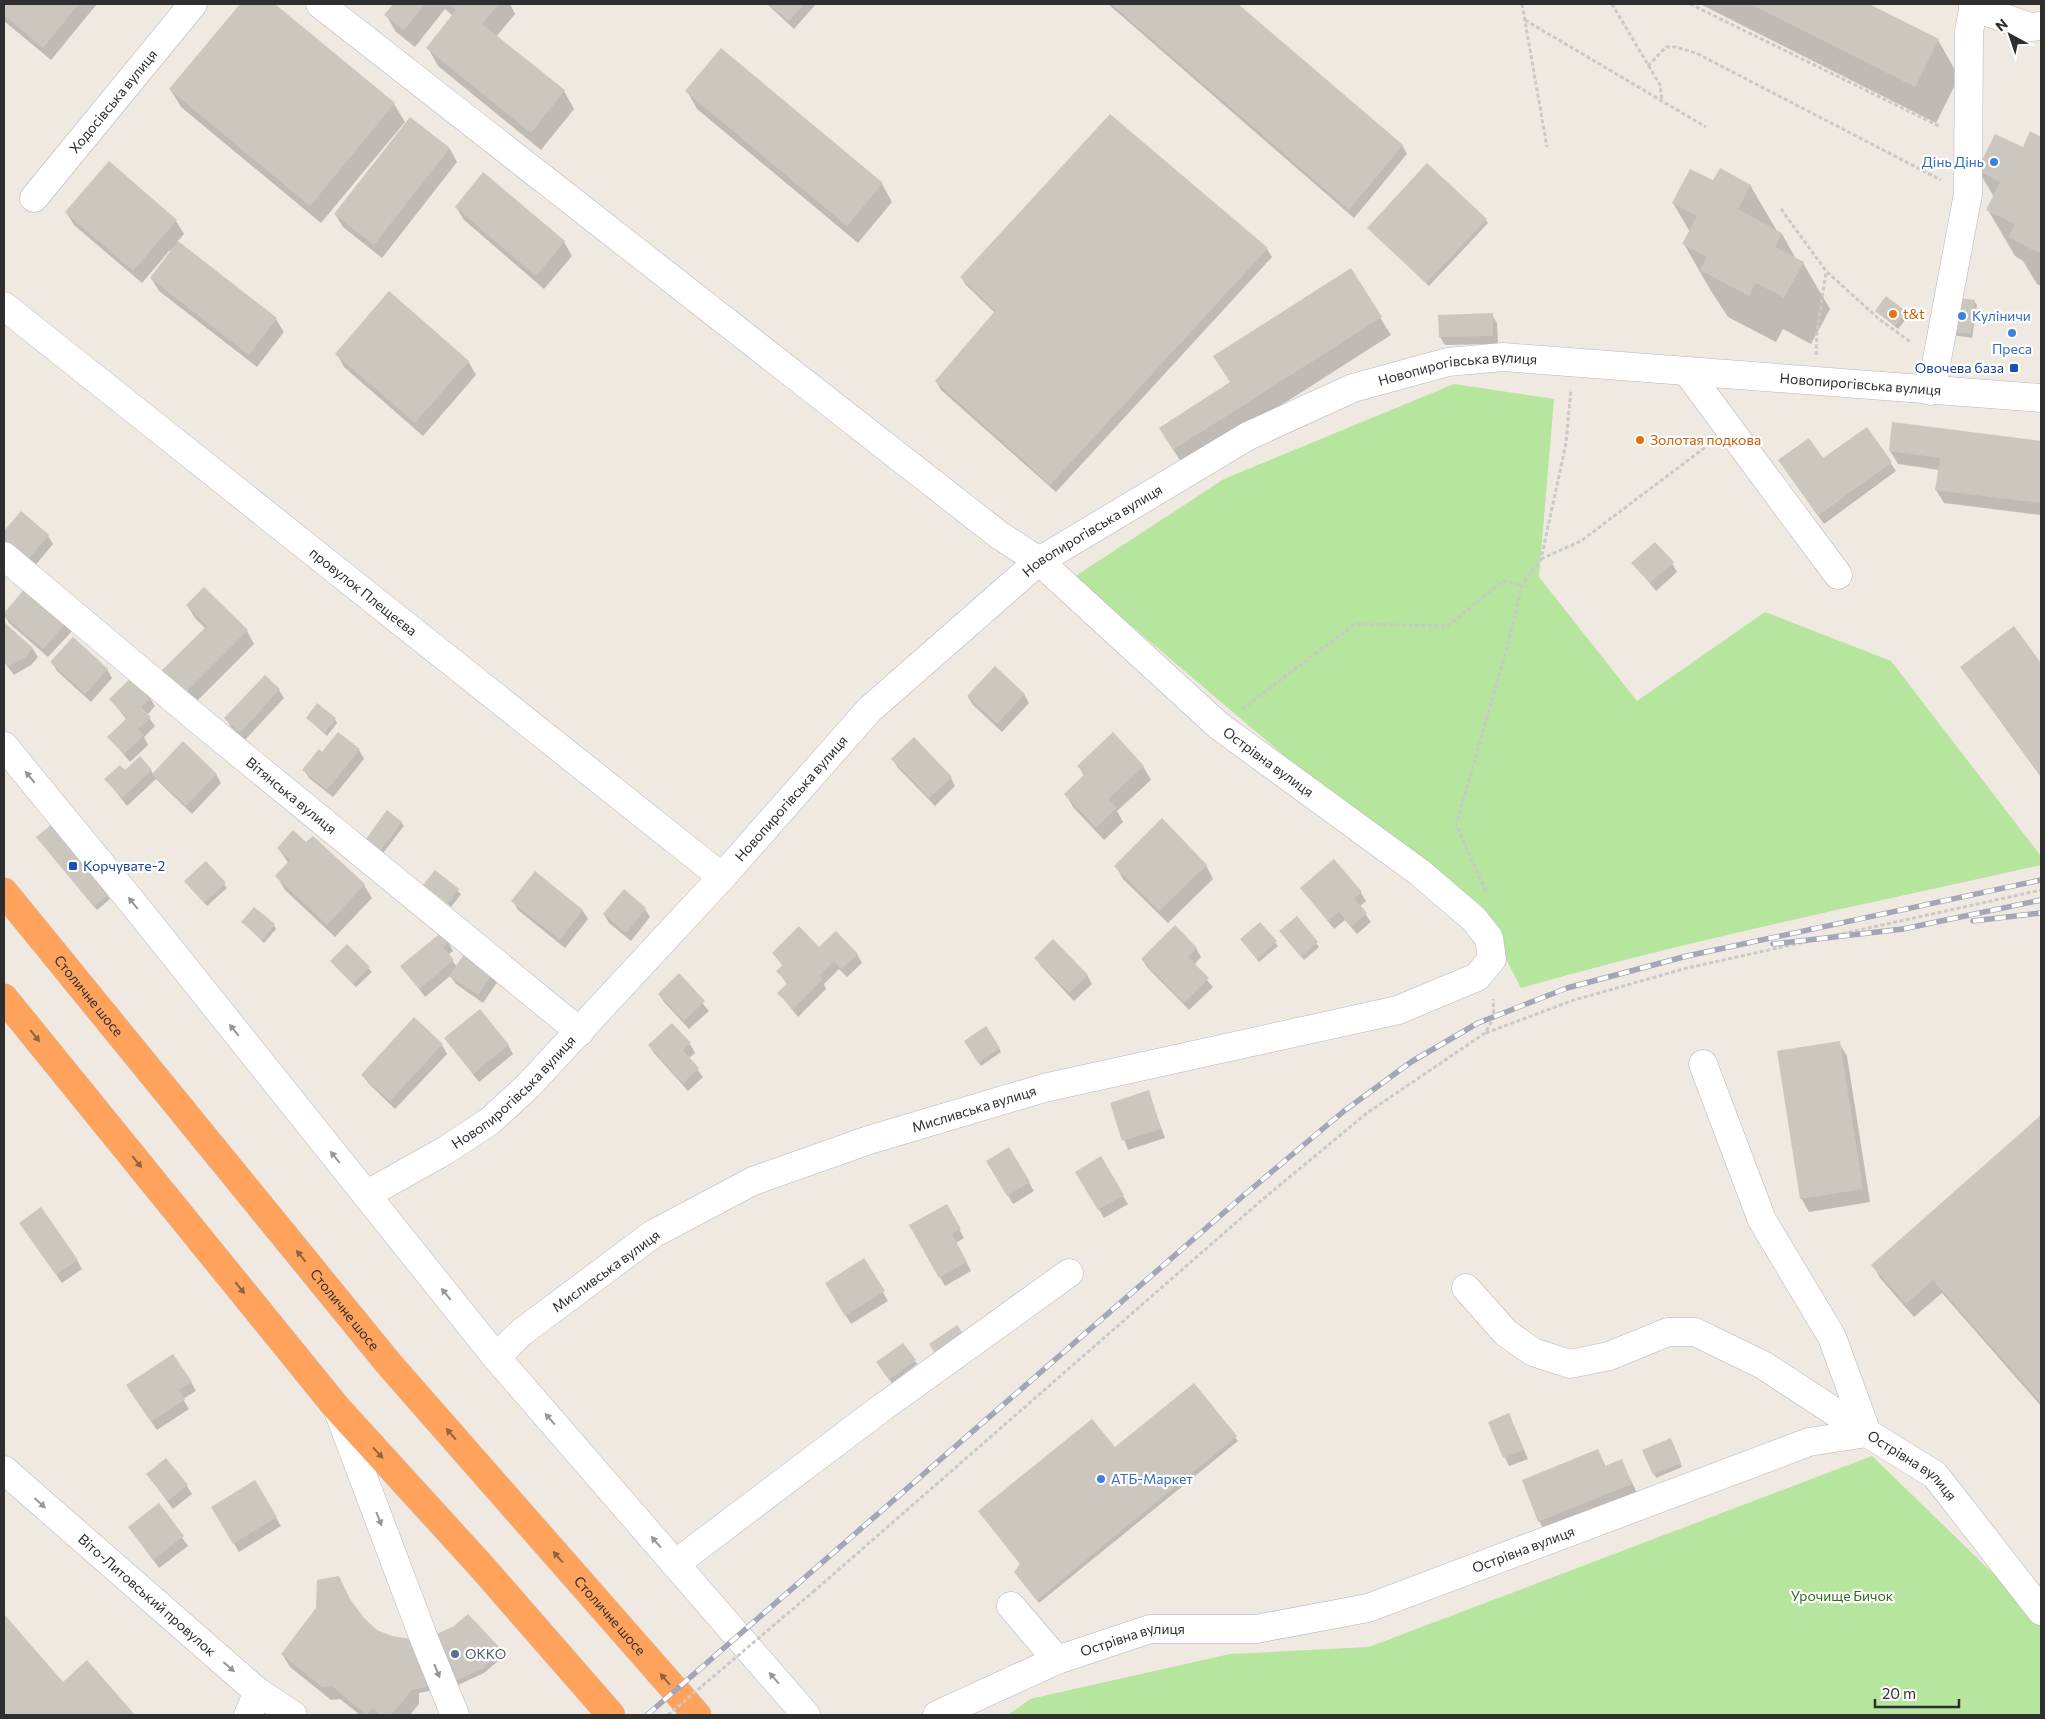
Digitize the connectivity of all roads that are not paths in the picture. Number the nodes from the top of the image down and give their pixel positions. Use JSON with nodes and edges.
{"nodes":[{"id":1,"x":193,"y":4,"type":"edge"},
{"id":2,"x":320,"y":4,"type":"edge"},
{"id":3,"x":1974,"y":5,"type":"edge"},
{"id":4,"x":2041,"y":26,"type":"edge"},
{"id":5,"x":34,"y":198,"type":"dead end"},
{"id":6,"x":4,"y":306,"type":"edge"},
{"id":7,"x":1688,"y":373,"type":"junction"},
{"id":8,"x":1931,"y":391,"type":"junction"},
{"id":9,"x":2041,"y":398,"type":"edge"},
{"id":10,"x":4,"y":556,"type":"edge"},
{"id":11,"x":1039,"y":561,"type":"junction"},
{"id":12,"x":1838,"y":575,"type":"dead end"},
{"id":13,"x":4,"y":746,"type":"edge"},
{"id":14,"x":722,"y":877,"type":"junction"},
{"id":15,"x":4,"y":892,"type":"edge"},
{"id":16,"x":1492,"y":959,"type":"joint"},
{"id":17,"x":4,"y":998,"type":"edge"},
{"id":18,"x":580,"y":1032,"type":"junction"},
{"id":19,"x":1703,"y":1064,"type":"dead end"},
{"id":20,"x":366,"y":1195,"type":"junction"},
{"id":21,"x":1069,"y":1273,"type":"dead end"},
{"id":22,"x":1466,"y":1288,"type":"dead end"},
{"id":23,"x":496,"y":1357,"type":"junction"},
{"id":24,"x":337,"y":1408,"type":"junction"},
{"id":25,"x":1867,"y":1433,"type":"junction"},
{"id":26,"x":4,"y":1470,"type":"edge"},
{"id":27,"x":675,"y":1564,"type":"junction"},
{"id":28,"x":1010,"y":1606,"type":"dead end"},
{"id":29,"x":2041,"y":1612,"type":"edge"},
{"id":30,"x":1057,"y":1660,"type":"junction"},
{"id":31,"x":253,"y":1704,"type":"edge"},
{"id":32,"x":802,"y":1711,"type":"edge"},
{"id":33,"x":293,"y":1715,"type":"edge"},
{"id":34,"x":455,"y":1715,"type":"edge"},
{"id":35,"x":611,"y":1715,"type":"edge"},
{"id":36,"x":697,"y":1715,"type":"edge"},
{"id":37,"x":829,"y":1715,"type":"edge"},
{"id":38,"x":938,"y":1715,"type":"edge"}],
"edges":[{"from":1,"to":5,"type":"street","name":"Ходосівська вулиця"},
{"from":2,"to":11,"type":"street","name":"Острівна вулиця"},
{"from":3,"to":4,"type":"street"},
{"from":3,"to":8,"type":"street"},
{"from":6,"to":14,"type":"street","name":"провулок Плещеєва"},
{"from":7,"to":8,"type":"street","name":"Новопирогівська вулиця"},
{"from":7,"to":11,"type":"street","name":"Новопирогівська вулиця"},
{"from":7,"to":12,"type":"street"},
{"from":8,"to":9,"type":"street","name":"Новопирогівська вулиця"},
{"from":10,"to":18,"type":"street","name":"Вітянська вулиця"},
{"from":11,"to":14,"type":"street","name":"Новопирогівська вулиця"},
{"from":11,"to":16,"type":"street","name":"Острівна вулиця"},
{"from":20,"to":13,"type":"street","one_way":true},
{"from":14,"to":18,"type":"street","name":"Новопирогівська вулиця"},
{"from":36,"to":15,"type":"highway","name":"Столичне шосе","one_way":true},
{"from":16,"to":23,"type":"street","name":"Мисливська вулиця"},
{"from":17,"to":24,"type":"highway","one_way":true},
{"from":18,"to":20,"type":"street","name":"Новопирогівська вулиця"},
{"from":19,"to":25,"type":"street"},
{"from":23,"to":20,"type":"street","one_way":true},
{"from":21,"to":27,"type":"street"},
{"from":22,"to":25,"type":"street"},
{"from":27,"to":23,"type":"street","one_way":true},
{"from":24,"to":34,"type":"street","one_way":true},
{"from":24,"to":35,"type":"highway","one_way":true},
{"from":25,"to":29,"type":"street","name":"Острівна вулиця"},
{"from":25,"to":30,"type":"street","name":"Острівна вулиця"},
{"from":26,"to":31,"type":"street","name":"Віто-Литовський провулок","one_way":true},
{"from":32,"to":27,"type":"street","one_way":true},
{"from":28,"to":30,"type":"street"},
{"from":30,"to":38,"type":"street","name":"Острівна вулиця"},
{"from":31,"to":33,"type":"street","name":"Віто-Литовський провулок"},
{"from":32,"to":37,"type":"street"}]}
